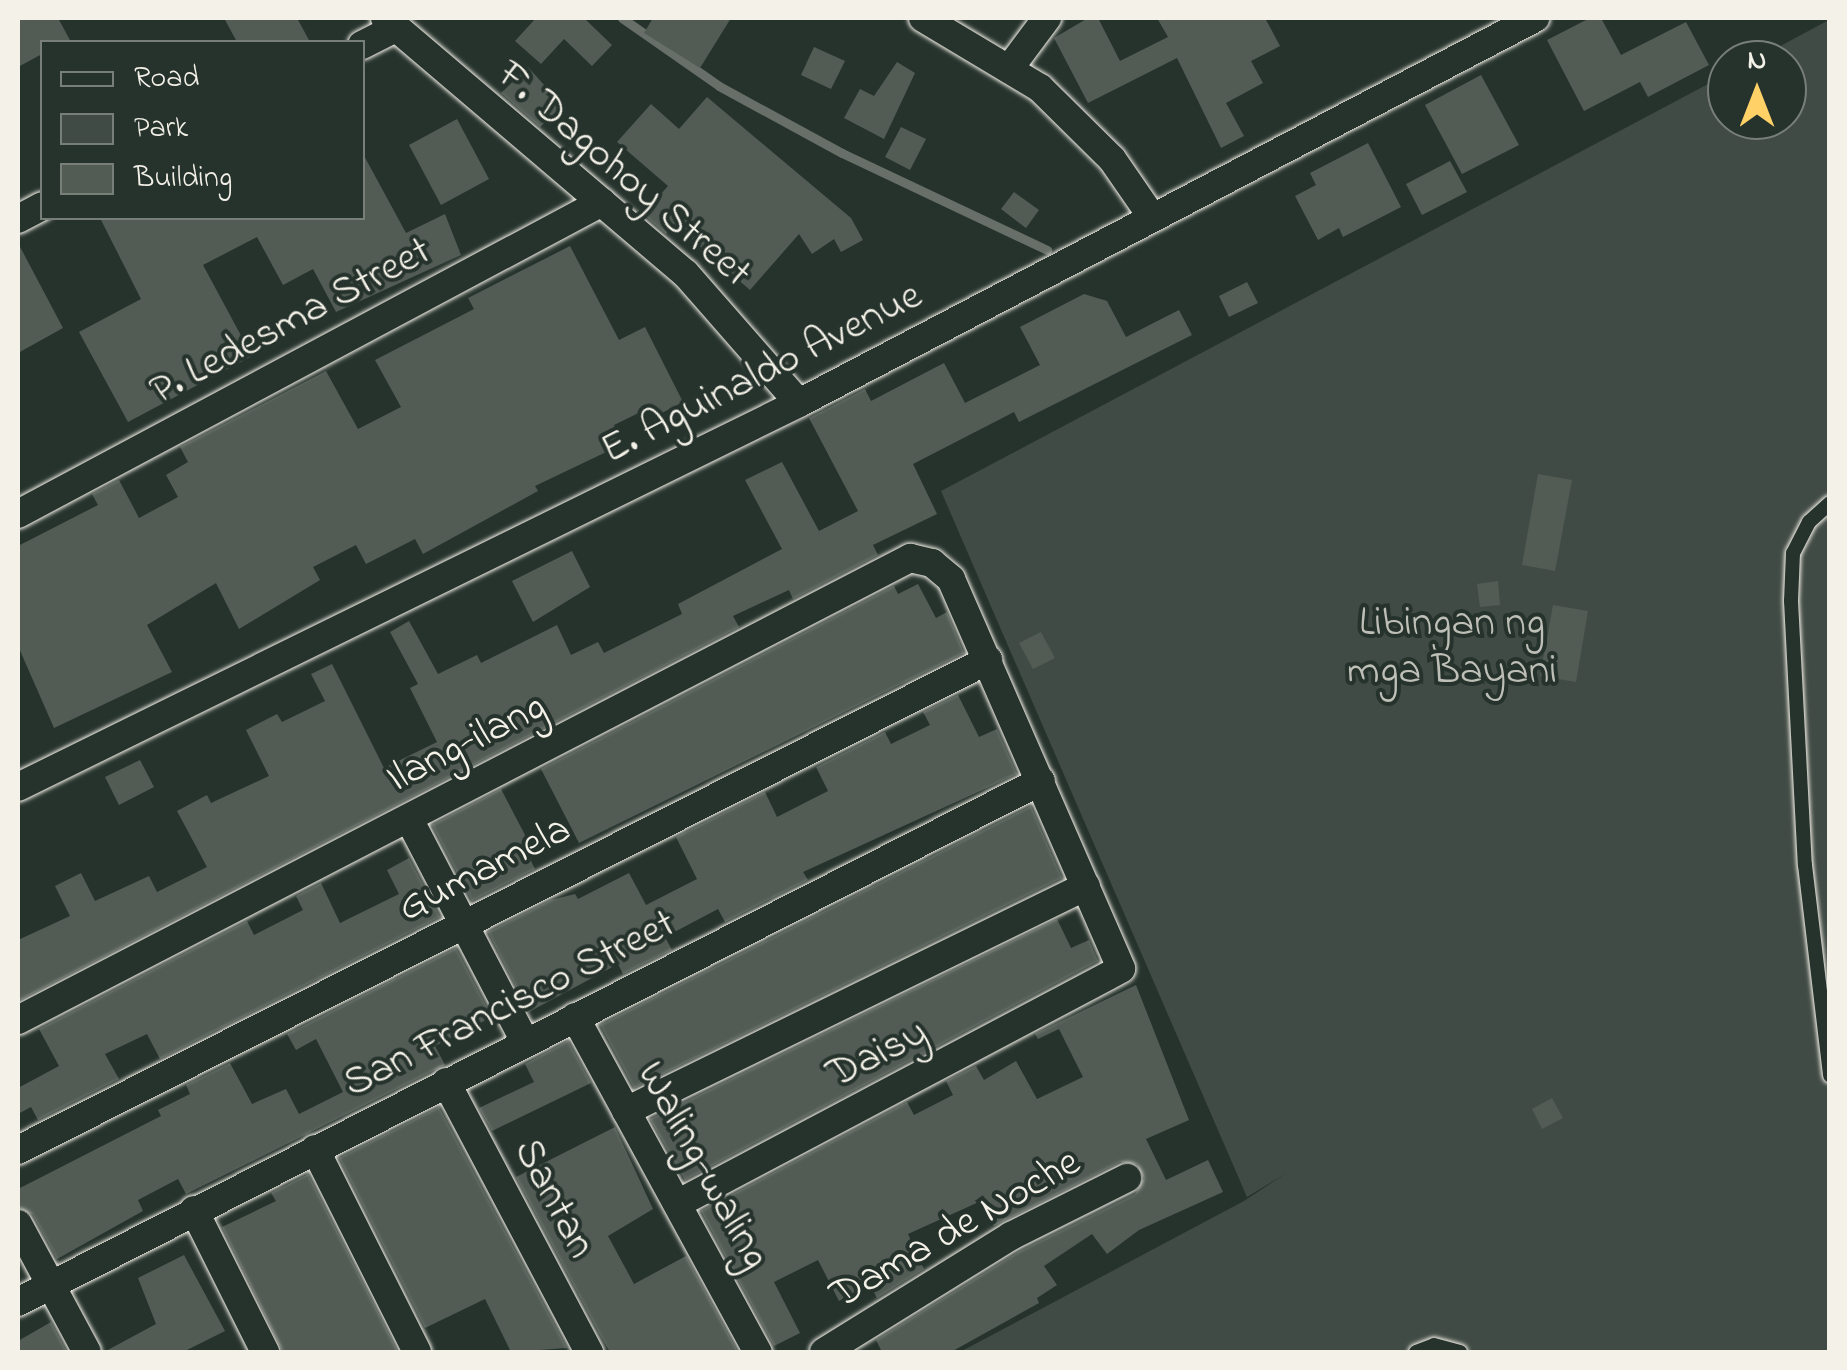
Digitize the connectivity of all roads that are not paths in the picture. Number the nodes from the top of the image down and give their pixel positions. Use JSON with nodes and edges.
{"nodes":[{"id":1,"x":922,"y":18,"type":"edge"},
{"id":2,"x":1047,"y":18,"type":"edge"},
{"id":3,"x":1535,"y":18,"type":"edge"},
{"id":4,"x":389,"y":24,"type":"edge"},
{"id":5,"x":365,"y":43,"type":"edge"},
{"id":6,"x":1009,"y":68,"type":"junction"},
{"id":7,"x":602,"y":202,"type":"junction"},
{"id":8,"x":40,"y":207,"type":"edge"},
{"id":9,"x":1152,"y":217,"type":"junction"},
{"id":10,"x":18,"y":219,"type":"edge"},
{"id":11,"x":799,"y":402,"type":"junction"},
{"id":12,"x":1830,"y":502,"type":"edge"},
{"id":13,"x":18,"y":514,"type":"edge"},
{"id":14,"x":988,"y":660,"type":"junction"},
{"id":15,"x":1040,"y":781,"type":"junction"},
{"id":16,"x":18,"y":787,"type":"edge"},
{"id":17,"x":409,"y":819,"type":"junction"},
{"id":18,"x":1086,"y":886,"type":"junction"},
{"id":19,"x":464,"y":925,"type":"junction"},
{"id":20,"x":575,"y":1017,"type":"junction"},
{"id":21,"x":18,"y":1020,"type":"edge"},
{"id":22,"x":524,"y":1042,"type":"junction"},
{"id":23,"x":1830,"y":1076,"type":"edge"},
{"id":24,"x":446,"y":1082,"type":"junction"},
{"id":25,"x":626,"y":1111,"type":"junction"},
{"id":26,"x":315,"y":1149,"type":"junction"},
{"id":27,"x":18,"y":1150,"type":"edge"},
{"id":28,"x":1128,"y":1178,"type":"dead end"},
{"id":29,"x":677,"y":1204,"type":"junction"},
{"id":30,"x":194,"y":1210,"type":"junction"},
{"id":31,"x":18,"y":1224,"type":"edge"},
{"id":32,"x":54,"y":1287,"type":"junction"},
{"id":33,"x":18,"y":1302,"type":"edge"},
{"id":34,"x":86,"y":1352,"type":"edge"},
{"id":35,"x":265,"y":1352,"type":"edge"},
{"id":36,"x":417,"y":1352,"type":"edge"},
{"id":37,"x":589,"y":1352,"type":"edge"},
{"id":38,"x":758,"y":1352,"type":"edge"},
{"id":39,"x":824,"y":1352,"type":"edge"},
{"id":40,"x":1416,"y":1352,"type":"edge"},
{"id":41,"x":1460,"y":1352,"type":"edge"}],
"edges":[{"from":1,"to":6,"type":"street"},
{"from":2,"to":6,"type":"street"},
{"from":3,"to":9,"type":"street","name":"E. Aguinaldo Avenue"},
{"from":4,"to":5,"type":"street"},
{"from":4,"to":7,"type":"street","name":"F. Dagohoy Street"},
{"from":6,"to":9,"type":"street"},
{"from":7,"to":11,"type":"street","name":"F. Dagohoy Street"},
{"from":7,"to":13,"type":"street","name":"P. Ledesma Street"},
{"from":8,"to":10,"type":"street"},
{"from":9,"to":11,"type":"street","name":"E. Aguinaldo Avenue"},
{"from":11,"to":16,"type":"street","name":"E. Aguinaldo Avenue"},
{"from":12,"to":23,"type":"lane"},
{"from":14,"to":15,"type":"street"},
{"from":14,"to":17,"type":"street","name":"Ilang-ilang"},
{"from":14,"to":19,"type":"street","name":"Gumamela"},
{"from":15,"to":18,"type":"street"},
{"from":15,"to":20,"type":"street","name":"San Francisco Street"},
{"from":17,"to":19,"type":"street"},
{"from":17,"to":21,"type":"street","name":"Ilang-ilang"},
{"from":18,"to":25,"type":"street"},
{"from":18,"to":29,"type":"street","name":"Daisy"},
{"from":19,"to":22,"type":"street"},
{"from":19,"to":27,"type":"street","name":"Gumamela"},
{"from":20,"to":22,"type":"street","name":"San Francisco Street"},
{"from":20,"to":25,"type":"street","name":"Waling-waling"},
{"from":22,"to":24,"type":"street","name":"San Francisco Street"},
{"from":24,"to":26,"type":"street","name":"San Francisco Street"},
{"from":24,"to":37,"type":"street","name":"Santan"},
{"from":25,"to":29,"type":"street","name":"Waling-waling"},
{"from":26,"to":30,"type":"street","name":"San Francisco Street"},
{"from":26,"to":36,"type":"street"},
{"from":28,"to":39,"type":"street","name":"Dama de Noche"},
{"from":29,"to":38,"type":"street","name":"Waling-waling"},
{"from":30,"to":32,"type":"street","name":"San Francisco Street"},
{"from":30,"to":35,"type":"street"},
{"from":31,"to":32,"type":"street"},
{"from":32,"to":33,"type":"street","name":"San Francisco Street"},
{"from":32,"to":34,"type":"street"},
{"from":40,"to":41,"type":"lane"}]}
